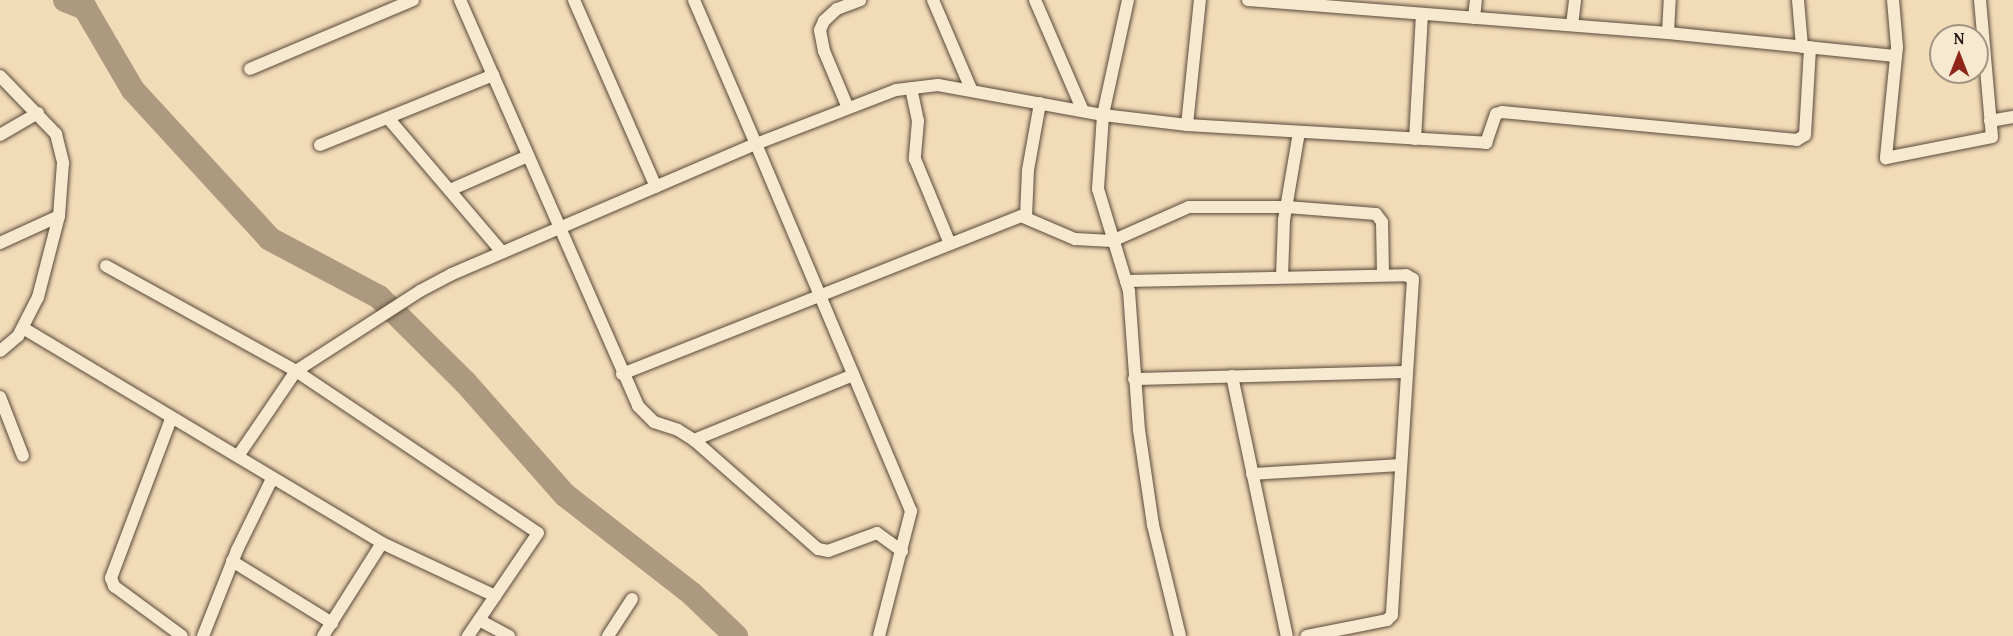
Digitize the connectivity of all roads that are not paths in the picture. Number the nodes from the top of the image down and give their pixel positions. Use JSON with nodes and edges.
{"nodes":[{"id":1,"x":413,"y":0,"type":"edge"},
{"id":2,"x":460,"y":0,"type":"edge"},
{"id":3,"x":574,"y":0,"type":"edge"},
{"id":4,"x":860,"y":0,"type":"edge"},
{"id":5,"x":933,"y":0,"type":"edge"},
{"id":6,"x":1035,"y":0,"type":"edge"},
{"id":7,"x":1128,"y":0,"type":"edge"},
{"id":8,"x":1200,"y":0,"type":"edge"},
{"id":9,"x":1248,"y":0,"type":"edge"},
{"id":10,"x":1476,"y":0,"type":"edge"},
{"id":11,"x":1575,"y":0,"type":"edge"},
{"id":12,"x":1670,"y":0,"type":"edge"},
{"id":13,"x":1798,"y":0,"type":"edge"},
{"id":14,"x":1893,"y":0,"type":"edge"},
{"id":15,"x":1980,"y":0,"type":"edge"},
{"id":16,"x":697,"y":1,"type":"edge"},
{"id":17,"x":1330,"y":3,"type":"edge"},
{"id":18,"x":835,"y":5,"type":"edge"},
{"id":19,"x":1422,"y":14,"type":"junction"},
{"id":20,"x":1474,"y":18,"type":"junction"},
{"id":21,"x":1572,"y":25,"type":"junction"},
{"id":22,"x":1668,"y":33,"type":"junction"},
{"id":23,"x":1806,"y":47,"type":"junction"},
{"id":24,"x":1895,"y":56,"type":"junction"},
{"id":25,"x":250,"y":69,"type":"dead end"},
{"id":26,"x":493,"y":75,"type":"junction"},
{"id":27,"x":0,"y":76,"type":"edge"},
{"id":28,"x":911,"y":87,"type":"junction"},
{"id":29,"x":971,"y":89,"type":"junction"},
{"id":30,"x":1040,"y":103,"type":"junction"},
{"id":31,"x":848,"y":108,"type":"junction"},
{"id":32,"x":1083,"y":111,"type":"junction"},
{"id":33,"x":38,"y":112,"type":"junction"},
{"id":34,"x":1103,"y":115,"type":"junction"},
{"id":35,"x":2013,"y":117,"type":"edge"},
{"id":36,"x":388,"y":118,"type":"junction"},
{"id":37,"x":1990,"y":121,"type":"junction"},
{"id":38,"x":1187,"y":125,"type":"junction"},
{"id":39,"x":1299,"y":132,"type":"junction"},
{"id":40,"x":0,"y":135,"type":"edge"},
{"id":41,"x":1415,"y":139,"type":"junction"},
{"id":42,"x":756,"y":144,"type":"junction"},
{"id":43,"x":320,"y":145,"type":"dead end"},
{"id":44,"x":528,"y":156,"type":"junction"},
{"id":45,"x":656,"y":187,"type":"junction"},
{"id":46,"x":450,"y":190,"type":"junction"},
{"id":47,"x":1287,"y":207,"type":"junction"},
{"id":48,"x":59,"y":216,"type":"junction"},
{"id":49,"x":1026,"y":217,"type":"junction"},
{"id":50,"x":559,"y":228,"type":"junction"},
{"id":51,"x":1112,"y":241,"type":"junction"},
{"id":52,"x":0,"y":243,"type":"edge"},
{"id":53,"x":950,"y":244,"type":"junction"},
{"id":54,"x":502,"y":252,"type":"junction"},
{"id":55,"x":106,"y":266,"type":"dead end"},
{"id":56,"x":1383,"y":275,"type":"junction"},
{"id":57,"x":1282,"y":277,"type":"junction"},
{"id":58,"x":1126,"y":281,"type":"junction"},
{"id":59,"x":819,"y":296,"type":"junction"},
{"id":60,"x":23,"y":328,"type":"junction"},
{"id":61,"x":0,"y":351,"type":"edge"},
{"id":62,"x":296,"y":371,"type":"junction"},
{"id":63,"x":1407,"y":372,"type":"junction"},
{"id":64,"x":622,"y":374,"type":"junction"},
{"id":65,"x":853,"y":375,"type":"junction"},
{"id":66,"x":1232,"y":376,"type":"junction"},
{"id":67,"x":1134,"y":379,"type":"junction"},
{"id":68,"x":0,"y":397,"type":"edge"},
{"id":69,"x":171,"y":419,"type":"junction"},
{"id":70,"x":694,"y":440,"type":"junction"},
{"id":71,"x":23,"y":456,"type":"dead end"},
{"id":72,"x":238,"y":456,"type":"junction"},
{"id":73,"x":1399,"y":465,"type":"junction"},
{"id":74,"x":1252,"y":474,"type":"junction"},
{"id":75,"x":272,"y":479,"type":"junction"},
{"id":76,"x":382,"y":543,"type":"junction"},
{"id":77,"x":902,"y":551,"type":"junction"},
{"id":78,"x":232,"y":561,"type":"junction"},
{"id":79,"x":495,"y":596,"type":"junction"},
{"id":80,"x":632,"y":599,"type":"dead end"},
{"id":81,"x":478,"y":620,"type":"junction"},
{"id":82,"x":332,"y":623,"type":"junction"},
{"id":83,"x":182,"y":636,"type":"edge"},
{"id":84,"x":203,"y":636,"type":"edge"},
{"id":85,"x":323,"y":636,"type":"edge"},
{"id":86,"x":468,"y":636,"type":"edge"},
{"id":87,"x":509,"y":636,"type":"edge"},
{"id":88,"x":608,"y":636,"type":"edge"},
{"id":89,"x":879,"y":636,"type":"edge"},
{"id":90,"x":1180,"y":636,"type":"edge"},
{"id":91,"x":1287,"y":636,"type":"edge"},
{"id":92,"x":1307,"y":636,"type":"edge"}],
"edges":[{"from":1,"to":25,"type":"street"},
{"from":2,"to":26,"type":"street"},
{"from":3,"to":45,"type":"street"},
{"from":4,"to":18,"type":"street"},
{"from":5,"to":29,"type":"street"},
{"from":6,"to":32,"type":"street"},
{"from":7,"to":34,"type":"street"},
{"from":8,"to":38,"type":"street"},
{"from":9,"to":17,"type":"street"},
{"from":10,"to":20,"type":"street"},
{"from":11,"to":21,"type":"street"},
{"from":12,"to":22,"type":"street"},
{"from":13,"to":23,"type":"street"},
{"from":14,"to":24,"type":"street"},
{"from":15,"to":37,"type":"street"},
{"from":16,"to":42,"type":"street"},
{"from":17,"to":19,"type":"street"},
{"from":18,"to":31,"type":"street"},
{"from":19,"to":20,"type":"street"},
{"from":19,"to":41,"type":"street"},
{"from":20,"to":21,"type":"street"},
{"from":21,"to":22,"type":"street"},
{"from":22,"to":23,"type":"street"},
{"from":23,"to":24,"type":"street"},
{"from":23,"to":41,"type":"street"},
{"from":24,"to":37,"type":"street"},
{"from":26,"to":36,"type":"street"},
{"from":26,"to":44,"type":"street"},
{"from":27,"to":33,"type":"street"},
{"from":28,"to":29,"type":"street"},
{"from":28,"to":31,"type":"street"},
{"from":28,"to":53,"type":"street"},
{"from":29,"to":30,"type":"street"},
{"from":30,"to":32,"type":"street"},
{"from":30,"to":49,"type":"street"},
{"from":31,"to":42,"type":"street"},
{"from":32,"to":34,"type":"street"},
{"from":33,"to":40,"type":"street"},
{"from":33,"to":48,"type":"street"},
{"from":34,"to":38,"type":"street"},
{"from":34,"to":51,"type":"street"},
{"from":35,"to":37,"type":"street"},
{"from":36,"to":43,"type":"street"},
{"from":36,"to":46,"type":"street"},
{"from":38,"to":39,"type":"street"},
{"from":39,"to":41,"type":"street"},
{"from":39,"to":47,"type":"street"},
{"from":42,"to":45,"type":"street"},
{"from":42,"to":59,"type":"street"},
{"from":44,"to":46,"type":"street"},
{"from":44,"to":50,"type":"street"},
{"from":45,"to":50,"type":"street"},
{"from":46,"to":54,"type":"street"},
{"from":47,"to":51,"type":"street"},
{"from":47,"to":56,"type":"street"},
{"from":47,"to":57,"type":"street"},
{"from":48,"to":52,"type":"street"},
{"from":48,"to":60,"type":"street"},
{"from":49,"to":51,"type":"street"},
{"from":49,"to":53,"type":"street"},
{"from":50,"to":54,"type":"street"},
{"from":50,"to":64,"type":"street"},
{"from":51,"to":58,"type":"street"},
{"from":53,"to":59,"type":"street"},
{"from":54,"to":62,"type":"street"},
{"from":55,"to":62,"type":"street"},
{"from":56,"to":57,"type":"street"},
{"from":56,"to":63,"type":"street"},
{"from":57,"to":58,"type":"street"},
{"from":58,"to":67,"type":"street"},
{"from":59,"to":64,"type":"street"},
{"from":59,"to":65,"type":"street"},
{"from":60,"to":61,"type":"street"},
{"from":60,"to":69,"type":"street"},
{"from":62,"to":72,"type":"street"},
{"from":62,"to":79,"type":"street"},
{"from":63,"to":66,"type":"street"},
{"from":63,"to":73,"type":"street"},
{"from":64,"to":70,"type":"street"},
{"from":65,"to":70,"type":"street"},
{"from":65,"to":77,"type":"street"},
{"from":66,"to":67,"type":"street"},
{"from":66,"to":74,"type":"street"},
{"from":67,"to":90,"type":"street"},
{"from":68,"to":71,"type":"street"},
{"from":69,"to":72,"type":"street"},
{"from":69,"to":83,"type":"street"},
{"from":70,"to":77,"type":"street"},
{"from":72,"to":75,"type":"street"},
{"from":73,"to":74,"type":"street"},
{"from":73,"to":92,"type":"street"},
{"from":74,"to":91,"type":"street"},
{"from":75,"to":76,"type":"street"},
{"from":75,"to":78,"type":"street"},
{"from":76,"to":79,"type":"street"},
{"from":76,"to":82,"type":"street"},
{"from":77,"to":89,"type":"street"},
{"from":78,"to":82,"type":"street"},
{"from":78,"to":84,"type":"street"},
{"from":79,"to":81,"type":"street"},
{"from":80,"to":88,"type":"street"},
{"from":81,"to":86,"type":"street"},
{"from":81,"to":87,"type":"street"},
{"from":82,"to":85,"type":"street"}]}
